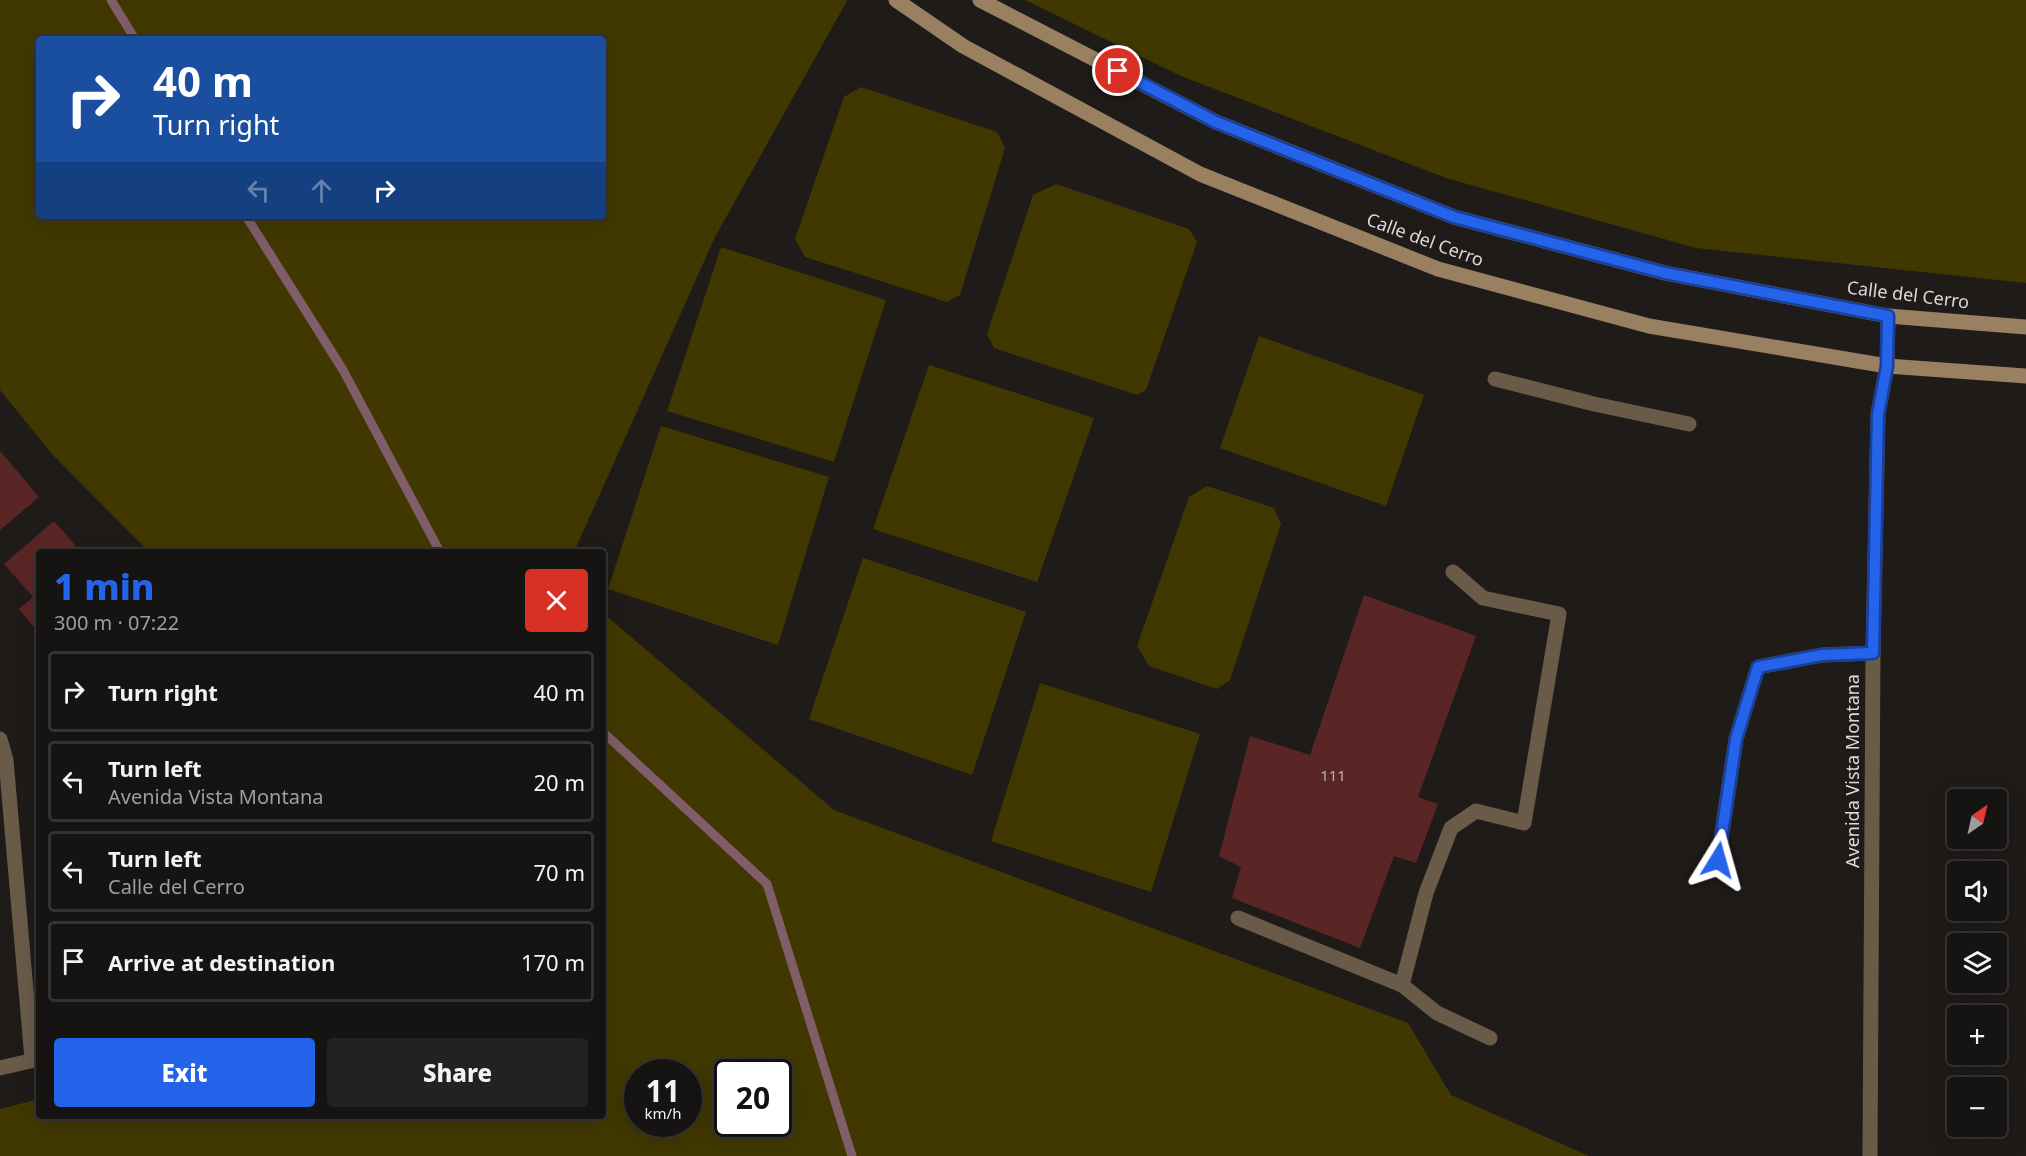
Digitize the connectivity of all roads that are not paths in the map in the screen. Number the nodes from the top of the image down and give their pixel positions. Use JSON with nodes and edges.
{"nodes":[{"id":1,"x":896,"y":0,"type":"edge"},
{"id":2,"x":980,"y":0,"type":"edge"},
{"id":3,"x":1888,"y":316,"type":"junction"},
{"id":4,"x":2026,"y":327,"type":"edge"},
{"id":5,"x":1887,"y":366,"type":"junction"},
{"id":6,"x":2026,"y":376,"type":"edge"},
{"id":7,"x":1495,"y":379,"type":"dead end"},
{"id":8,"x":1689,"y":424,"type":"dead end"},
{"id":9,"x":1453,"y":572,"type":"dead end"},
{"id":10,"x":1873,"y":653,"type":"junction"},
{"id":11,"x":0,"y":739,"type":"edge"},
{"id":12,"x":3,"y":762,"type":"edge"},
{"id":13,"x":1718,"y":860,"type":"dead end"},
{"id":14,"x":1239,"y":918,"type":"dead end"},
{"id":15,"x":1402,"y":985,"type":"junction"},
{"id":16,"x":1490,"y":1038,"type":"dead end"},
{"id":17,"x":36,"y":1059,"type":"edge"},
{"id":18,"x":0,"y":1068,"type":"edge"},
{"id":19,"x":1870,"y":1156,"type":"edge"}],
"edges":[{"from":1,"to":5,"type":"main road","name":"Calle del Cerro"},
{"from":2,"to":3,"type":"main road","name":"Calle del Cerro"},
{"from":3,"to":4,"type":"main road","name":"Calle del Cerro"},
{"from":3,"to":5,"type":"street","name":"Avenida Vista Montana"},
{"from":5,"to":6,"type":"main road","name":"Calle del Cerro"},
{"from":5,"to":10,"type":"street","name":"Avenida Vista Montana"},
{"from":7,"to":8,"type":"street"},
{"from":9,"to":15,"type":"street"},
{"from":10,"to":13,"type":"street"},
{"from":10,"to":19,"type":"street","name":"Avenida Vista Montana"},
{"from":11,"to":12,"type":"street"},
{"from":12,"to":17,"type":"street"},
{"from":14,"to":15,"type":"street"},
{"from":15,"to":16,"type":"street"},
{"from":17,"to":18,"type":"street"}]}
